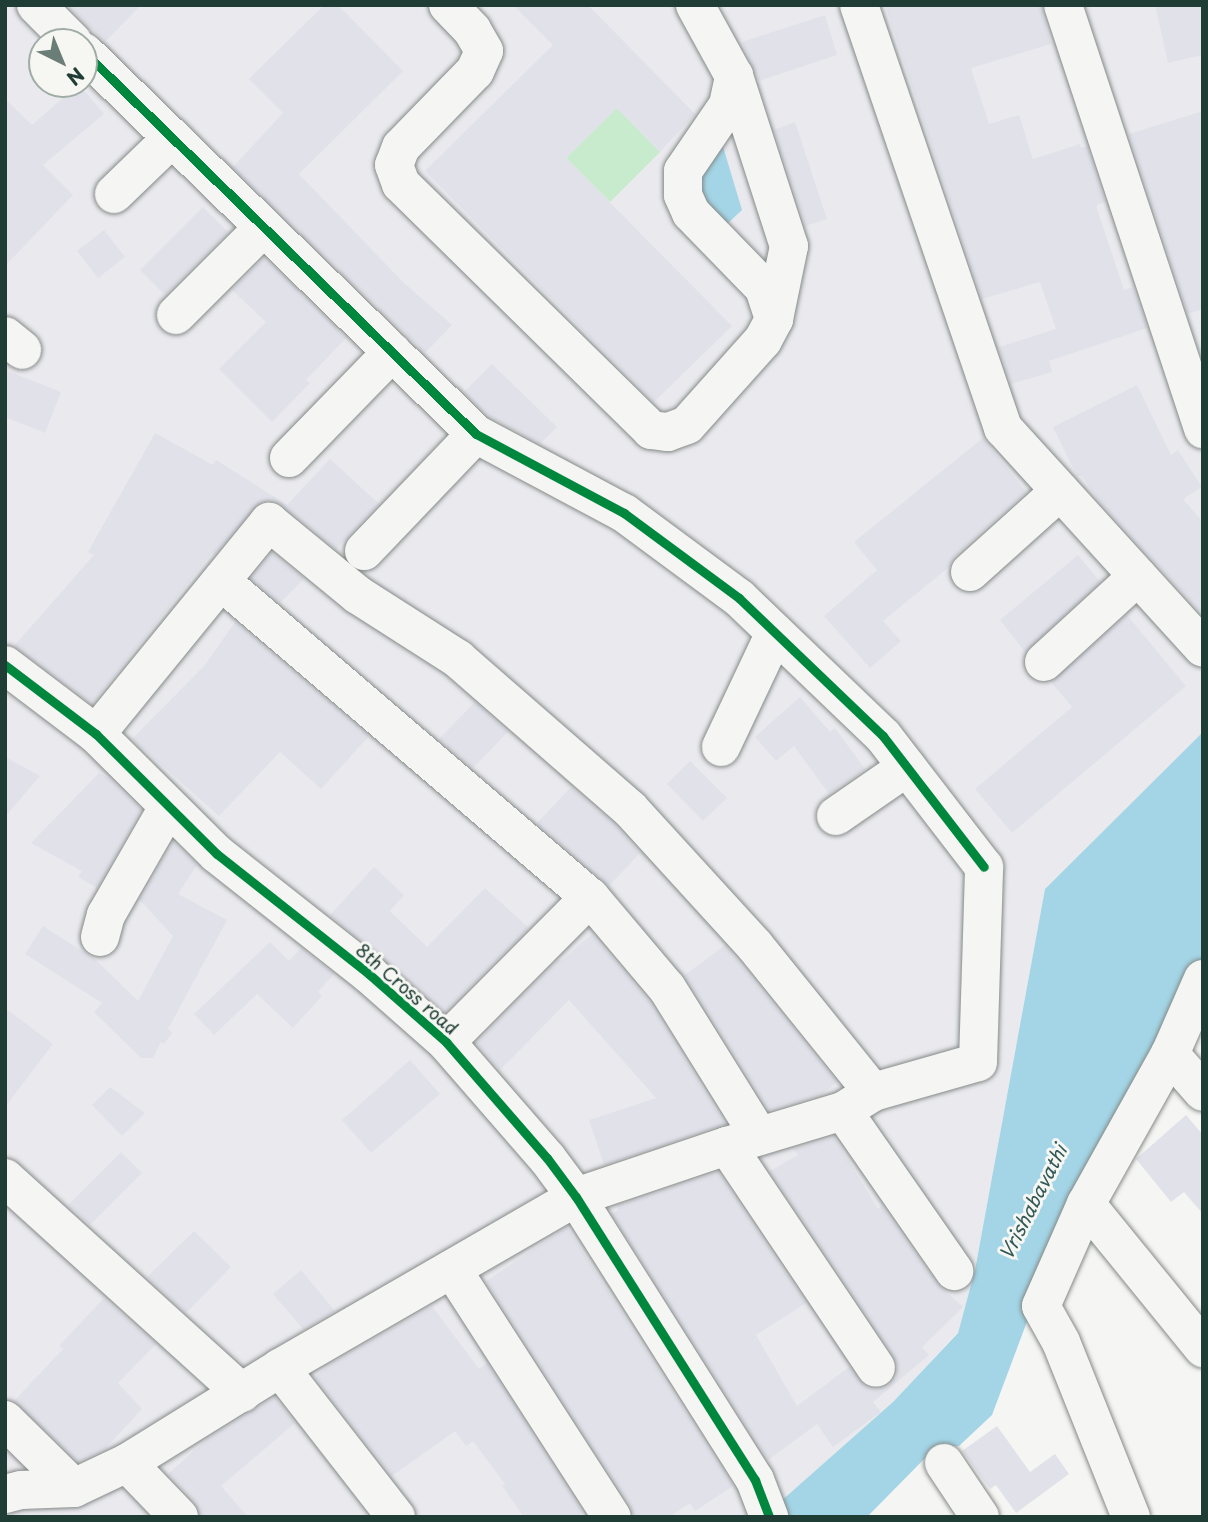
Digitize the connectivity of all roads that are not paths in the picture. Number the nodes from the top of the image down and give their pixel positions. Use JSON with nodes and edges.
{"nodes":[{"id":1,"x":36,"y":5,"type":"edge"},
{"id":2,"x":449,"y":5,"type":"edge"},
{"id":3,"x":695,"y":5,"type":"edge"},
{"id":4,"x":859,"y":5,"type":"edge"},
{"id":5,"x":1063,"y":5,"type":"edge"},
{"id":6,"x":60,"y":28,"type":"edge"},
{"id":7,"x":98,"y":66,"type":"edge"},
{"id":8,"x":734,"y":76,"type":"junction"},
{"id":9,"x":172,"y":138,"type":"junction"},
{"id":10,"x":114,"y":194,"type":"dead end"},
{"id":11,"x":264,"y":227,"type":"junction"},
{"id":12,"x":176,"y":315,"type":"dead end"},
{"id":13,"x":774,"y":319,"type":"junction"},
{"id":14,"x":392,"y":352,"type":"junction"},
{"id":15,"x":1203,"y":429,"type":"edge"},
{"id":16,"x":476,"y":434,"type":"junction"},
{"id":17,"x":289,"y":458,"type":"dead end"},
{"id":18,"x":1060,"y":491,"type":"junction"},
{"id":19,"x":364,"y":551,"type":"dead end"},
{"id":20,"x":970,"y":572,"type":"dead end"},
{"id":21,"x":1138,"y":576,"type":"junction"},
{"id":22,"x":221,"y":581,"type":"junction"},
{"id":23,"x":775,"y":633,"type":"junction"},
{"id":24,"x":1203,"y":649,"type":"edge"},
{"id":25,"x":1044,"y":662,"type":"dead end"},
{"id":26,"x":5,"y":665,"type":"edge"},
{"id":27,"x":96,"y":734,"type":"junction"},
{"id":28,"x":721,"y":747,"type":"dead end"},
{"id":29,"x":907,"y":767,"type":"junction"},
{"id":30,"x":168,"y":807,"type":"junction"},
{"id":31,"x":836,"y":816,"type":"dead end"},
{"id":32,"x":590,"y":897,"type":"junction"},
{"id":33,"x":100,"y":937,"type":"dead end"},
{"id":34,"x":1203,"y":979,"type":"edge"},
{"id":35,"x":446,"y":1042,"type":"junction"},
{"id":36,"x":1170,"y":1054,"type":"junction"},
{"id":37,"x":1203,"y":1092,"type":"edge"},
{"id":38,"x":868,"y":1097,"type":"junction"},
{"id":39,"x":743,"y":1141,"type":"junction"},
{"id":40,"x":5,"y":1178,"type":"edge"},
{"id":41,"x":576,"y":1197,"type":"junction"},
{"id":42,"x":1086,"y":1204,"type":"junction"},
{"id":43,"x":452,"y":1269,"type":"junction"},
{"id":44,"x":954,"y":1270,"type":"dead end"},
{"id":45,"x":1203,"y":1348,"type":"edge"},
{"id":46,"x":280,"y":1368,"type":"junction"},
{"id":47,"x":876,"y":1368,"type":"dead end"},
{"id":48,"x":242,"y":1393,"type":"junction"},
{"id":49,"x":5,"y":1420,"type":"edge"},
{"id":50,"x":127,"y":1463,"type":"junction"},
{"id":51,"x":944,"y":1463,"type":"dead end"},
{"id":52,"x":74,"y":1488,"type":"junction"},
{"id":53,"x":5,"y":1494,"type":"edge"},
{"id":54,"x":179,"y":1517,"type":"edge"},
{"id":55,"x":396,"y":1517,"type":"edge"},
{"id":56,"x":612,"y":1517,"type":"edge"},
{"id":57,"x":769,"y":1517,"type":"edge"},
{"id":58,"x":980,"y":1517,"type":"edge"},
{"id":59,"x":1131,"y":1517,"type":"edge"}],
"edges":[{"from":1,"to":6,"type":"street"},
{"from":2,"to":13,"type":"street"},
{"from":3,"to":8,"type":"street"},
{"from":4,"to":18,"type":"street"},
{"from":5,"to":15,"type":"street"},
{"from":7,"to":9,"type":"street"},
{"from":8,"to":13,"type":"street"},
{"from":8,"to":13,"type":"street"},
{"from":9,"to":10,"type":"street"},
{"from":9,"to":11,"type":"street"},
{"from":11,"to":12,"type":"street"},
{"from":11,"to":14,"type":"street"},
{"from":14,"to":16,"type":"street"},
{"from":14,"to":17,"type":"street"},
{"from":16,"to":19,"type":"street"},
{"from":16,"to":23,"type":"street"},
{"from":18,"to":20,"type":"street"},
{"from":18,"to":21,"type":"street"},
{"from":21,"to":24,"type":"street"},
{"from":21,"to":25,"type":"street"},
{"from":22,"to":27,"type":"street"},
{"from":22,"to":32,"type":"street"},
{"from":22,"to":38,"type":"street"},
{"from":23,"to":28,"type":"street"},
{"from":23,"to":29,"type":"street"},
{"from":26,"to":27,"type":"street","name":"8th Cross road"},
{"from":27,"to":30,"type":"street","name":"8th Cross road"},
{"from":29,"to":31,"type":"street"},
{"from":29,"to":38,"type":"street"},
{"from":30,"to":33,"type":"street"},
{"from":30,"to":35,"type":"street","name":"8th Cross road"},
{"from":32,"to":35,"type":"street"},
{"from":32,"to":39,"type":"street"},
{"from":34,"to":36,"type":"street"},
{"from":35,"to":41,"type":"street","name":"8th Cross road"},
{"from":36,"to":37,"type":"street"},
{"from":36,"to":42,"type":"street"},
{"from":38,"to":39,"type":"street"},
{"from":38,"to":44,"type":"street"},
{"from":39,"to":41,"type":"street"},
{"from":39,"to":47,"type":"street"},
{"from":40,"to":48,"type":"street"},
{"from":41,"to":43,"type":"street"},
{"from":41,"to":57,"type":"street","name":"8th Cross road"},
{"from":42,"to":45,"type":"street"},
{"from":42,"to":59,"type":"street"},
{"from":43,"to":46,"type":"street"},
{"from":43,"to":56,"type":"street"},
{"from":46,"to":48,"type":"street"},
{"from":46,"to":55,"type":"street"},
{"from":48,"to":50,"type":"street"},
{"from":49,"to":52,"type":"street"},
{"from":50,"to":52,"type":"street"},
{"from":50,"to":54,"type":"street"},
{"from":51,"to":58,"type":"street"},
{"from":52,"to":53,"type":"street"}]}
